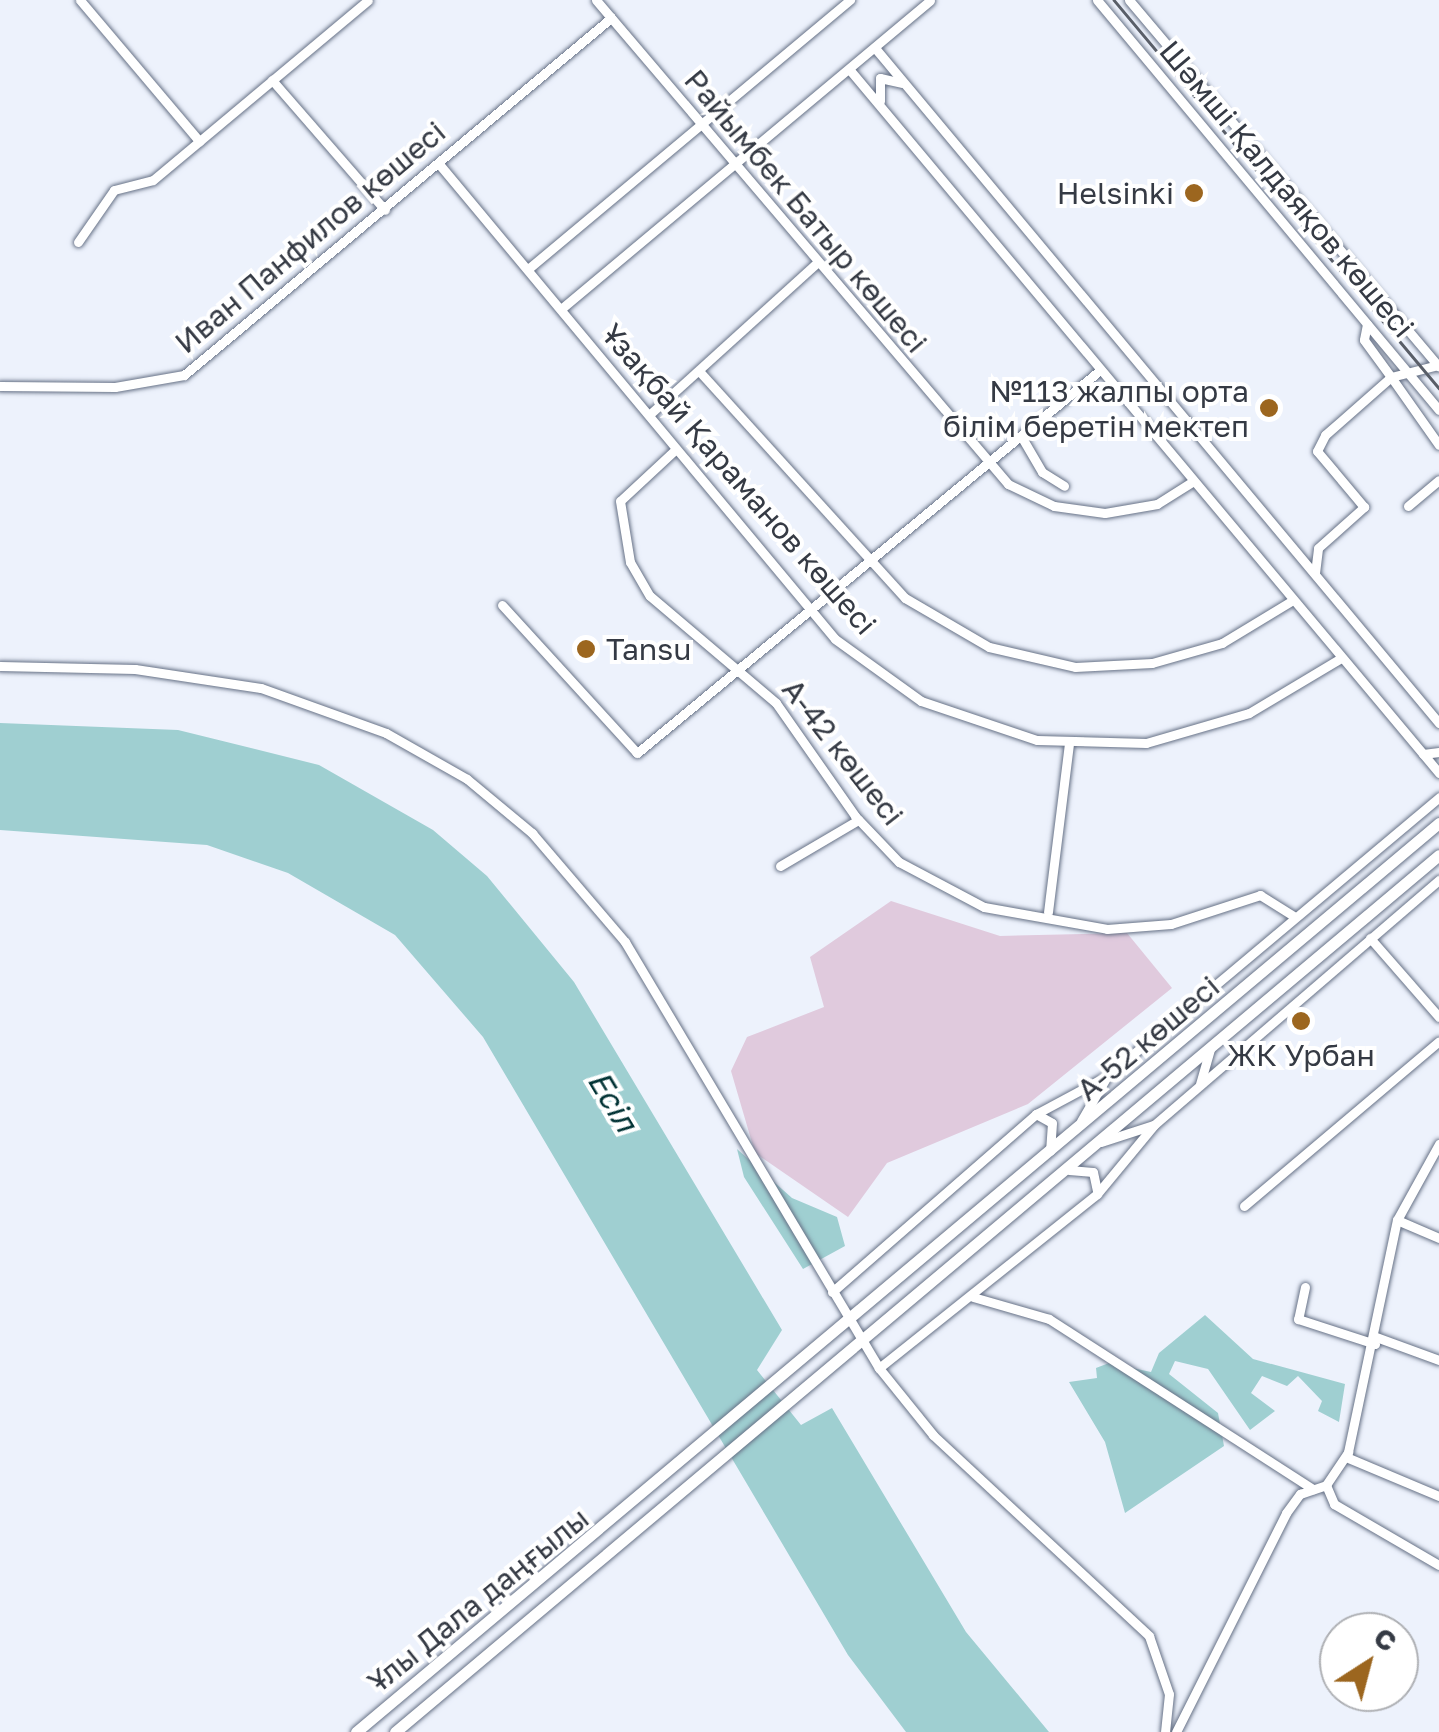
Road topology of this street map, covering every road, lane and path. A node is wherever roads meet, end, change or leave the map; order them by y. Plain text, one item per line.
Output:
1 (80, 0) edge
2 (99, 0) edge
3 (368, 0) edge
4 (596, 0) edge
5 (850, 0) edge
6 (930, 0) edge
7 (1097, 0) edge
8 (1129, 0) edge
9 (88, 10) junction
10 (611, 18) junction
11 (875, 48) junction
12 (849, 69) junction
13 (272, 80) junction
14 (908, 88) junction
15 (886, 113) junction
16 (702, 124) junction
17 (199, 141) junction
18 (734, 162) junction
19 (439, 164) junction
20 (385, 210) junction
21 (78, 242) dead end
22 (818, 262) junction
23 (528, 269) junction
24 (561, 309) junction
25 (1367, 324) junction
26 (1438, 366) edge
27 (1099, 371) junction
28 (700, 372) junction
29 (1410, 376) junction
30 (1391, 377) junction
31 (0, 386) edge
32 (1439, 410) edge
33 (649, 415) junction
34 (1021, 436) junction
35 (1439, 444) edge
36 (676, 448) junction
37 (985, 465) junction
38 (1192, 482) junction
39 (1438, 483) edge
40 (1064, 486) dead end
41 (1408, 506) dead end
42 (868, 563) junction
43 (1315, 573) junction
44 (1292, 600) junction
45 (502, 605) dead end
46 (813, 610) junction
47 (1340, 658) junction
48 (0, 666) edge
49 (741, 666) junction
50 (1439, 723) edge
51 (1068, 744) junction
52 (1439, 752) edge
53 (1423, 754) junction
54 (1439, 773) edge
55 (1439, 797) edge
56 (858, 820) junction
57 (1439, 823) edge
58 (1439, 856) edge
59 (780, 866) dead end
60 (1439, 880) edge
61 (1048, 912) junction
62 (1294, 916) junction
63 (1370, 938) junction
64 (1439, 1017) edge
65 (1193, 1032) junction
66 (1159, 1033) junction
67 (1439, 1041) edge
68 (1210, 1048) junction
69 (1107, 1076) junction
70 (1199, 1087) junction
71 (1036, 1114) junction
72 (1154, 1125) junction
73 (1076, 1131) junction
74 (1098, 1143) junction
75 (1439, 1144) edge
76 (1049, 1154) junction
77 (1068, 1170) junction
78 (1097, 1194) junction
79 (1244, 1206) dead end
80 (1398, 1220) junction
81 (1439, 1238) edge
82 (1305, 1288) dead end
83 (889, 1291) joint
84 (832, 1292) junction
85 (973, 1296) junction
86 (904, 1312) joint
87 (1375, 1340) junction
88 (1439, 1360) edge
89 (879, 1368) junction
90 (1346, 1456) junction
91 (1326, 1485) junction
92 (1312, 1489) junction
93 (1439, 1496) edge
94 (1439, 1565) edge
95 (356, 1732) edge
96 (395, 1732) edge
97 (1165, 1732) edge
98 (1176, 1732) edge

1 - 9 street
2 - 9 street
3 - 13 street
4 - 10 street, Райымбек Батыр көшесі
5 - 16 street
6 - 11 street
7 - 25 street, Шәмші Қалдаяқов көшесі
8 - 26 street, Шәмші Қалдаяқов көшесі
9 - 17 street
10 - 16 street, Райымбек Батыр көшесі
10 - 19 street, Иван Панфилов көшесі
11 - 12 street
11 - 14 street
12 - 15 street
12 - 18 street
13 - 17 street
13 - 20 street
14 - 15 street
14 - 43 street
15 - 27 street
16 - 18 street, Райымбек Батыр көшесі
16 - 23 street
17 - 21 street
18 - 22 street, Райымбек Батыр көшесі
18 - 24 street
19 - 20 street, Иван Панфилов көшесі
19 - 23 street, Ұзақбай Қараманов көшесі
20 - 31 street, Иван Панфилов көшесі
22 - 28 street
22 - 37 street, Райымбек Батыр көшесі
23 - 24 street, Ұзақбай Қараманов көшесі
24 - 33 street, Ұзақбай Қараманов көшесі
25 - 29 street, Шәмші Қалдаяқов көшесі
25 - 30 street
26 - 29 street
27 - 34 street
27 - 38 street
28 - 33 street
28 - 42 street
29 - 30 street
29 - 32 street, Шәмші Қалдаяқов көшесі
30 - 35 street
30 - 43 street
33 - 36 street, Ұзақбай Қараманов көшесі
34 - 37 street
34 - 40 street
36 - 46 street, Ұзақбай Қараманов көшесі
36 - 49 street, А-42 көшесі
37 - 38 street, Райымбек Батыр көшесі
37 - 42 street
38 - 44 street
39 - 41 street
42 - 44 street
42 - 46 street
43 - 50 street
44 - 47 street
45 - 49 street
46 - 49 street
46 - 51 street, Ұзақбай Қараманов көшесі
47 - 51 street, Ұзақбай Қараманов көшесі
47 - 53 street
48 - 84 street
49 - 56 street, А-42 көшесі
51 - 61 street
52 - 53 street
53 - 54 street
55 - 62 street
56 - 59 street
56 - 61 street, А-42 көшесі
57 - 65 main road, А-52 көшесі
58 - 68 main road, А-52 көшесі
60 - 63 street
61 - 62 street, А-42 көшесі
62 - 66 street
63 - 64 street
63 - 70 street
65 - 66 street
65 - 73 main road, А-52 көшесі
66 - 69 street
67 - 79 street
68 - 70 street
68 - 74 main road, А-52 көшесі
69 - 71 street
69 - 73 street
70 - 72 street
71 - 76 street
71 - 84 street
72 - 74 street
72 - 78 street
73 - 76 main road, А-52 көшесі
74 - 77 main road, А-52 көшесі
75 - 80 street
76 - 83 main road, А-52 көшесі
77 - 78 street
77 - 86 main road, А-52 көшесі
78 - 85 street
80 - 81 street
80 - 87 street
82 - 87 street
83 - 95 main road, Ұлы Дала даңғылы
84 - 89 street
85 - 89 street
85 - 92 street
86 - 96 main road, Ұлы Дала даңғылы
87 - 88 street
87 - 90 street
89 - 97 street
90 - 91 street
90 - 93 street
91 - 92 street
91 - 94 street
92 - 98 street

